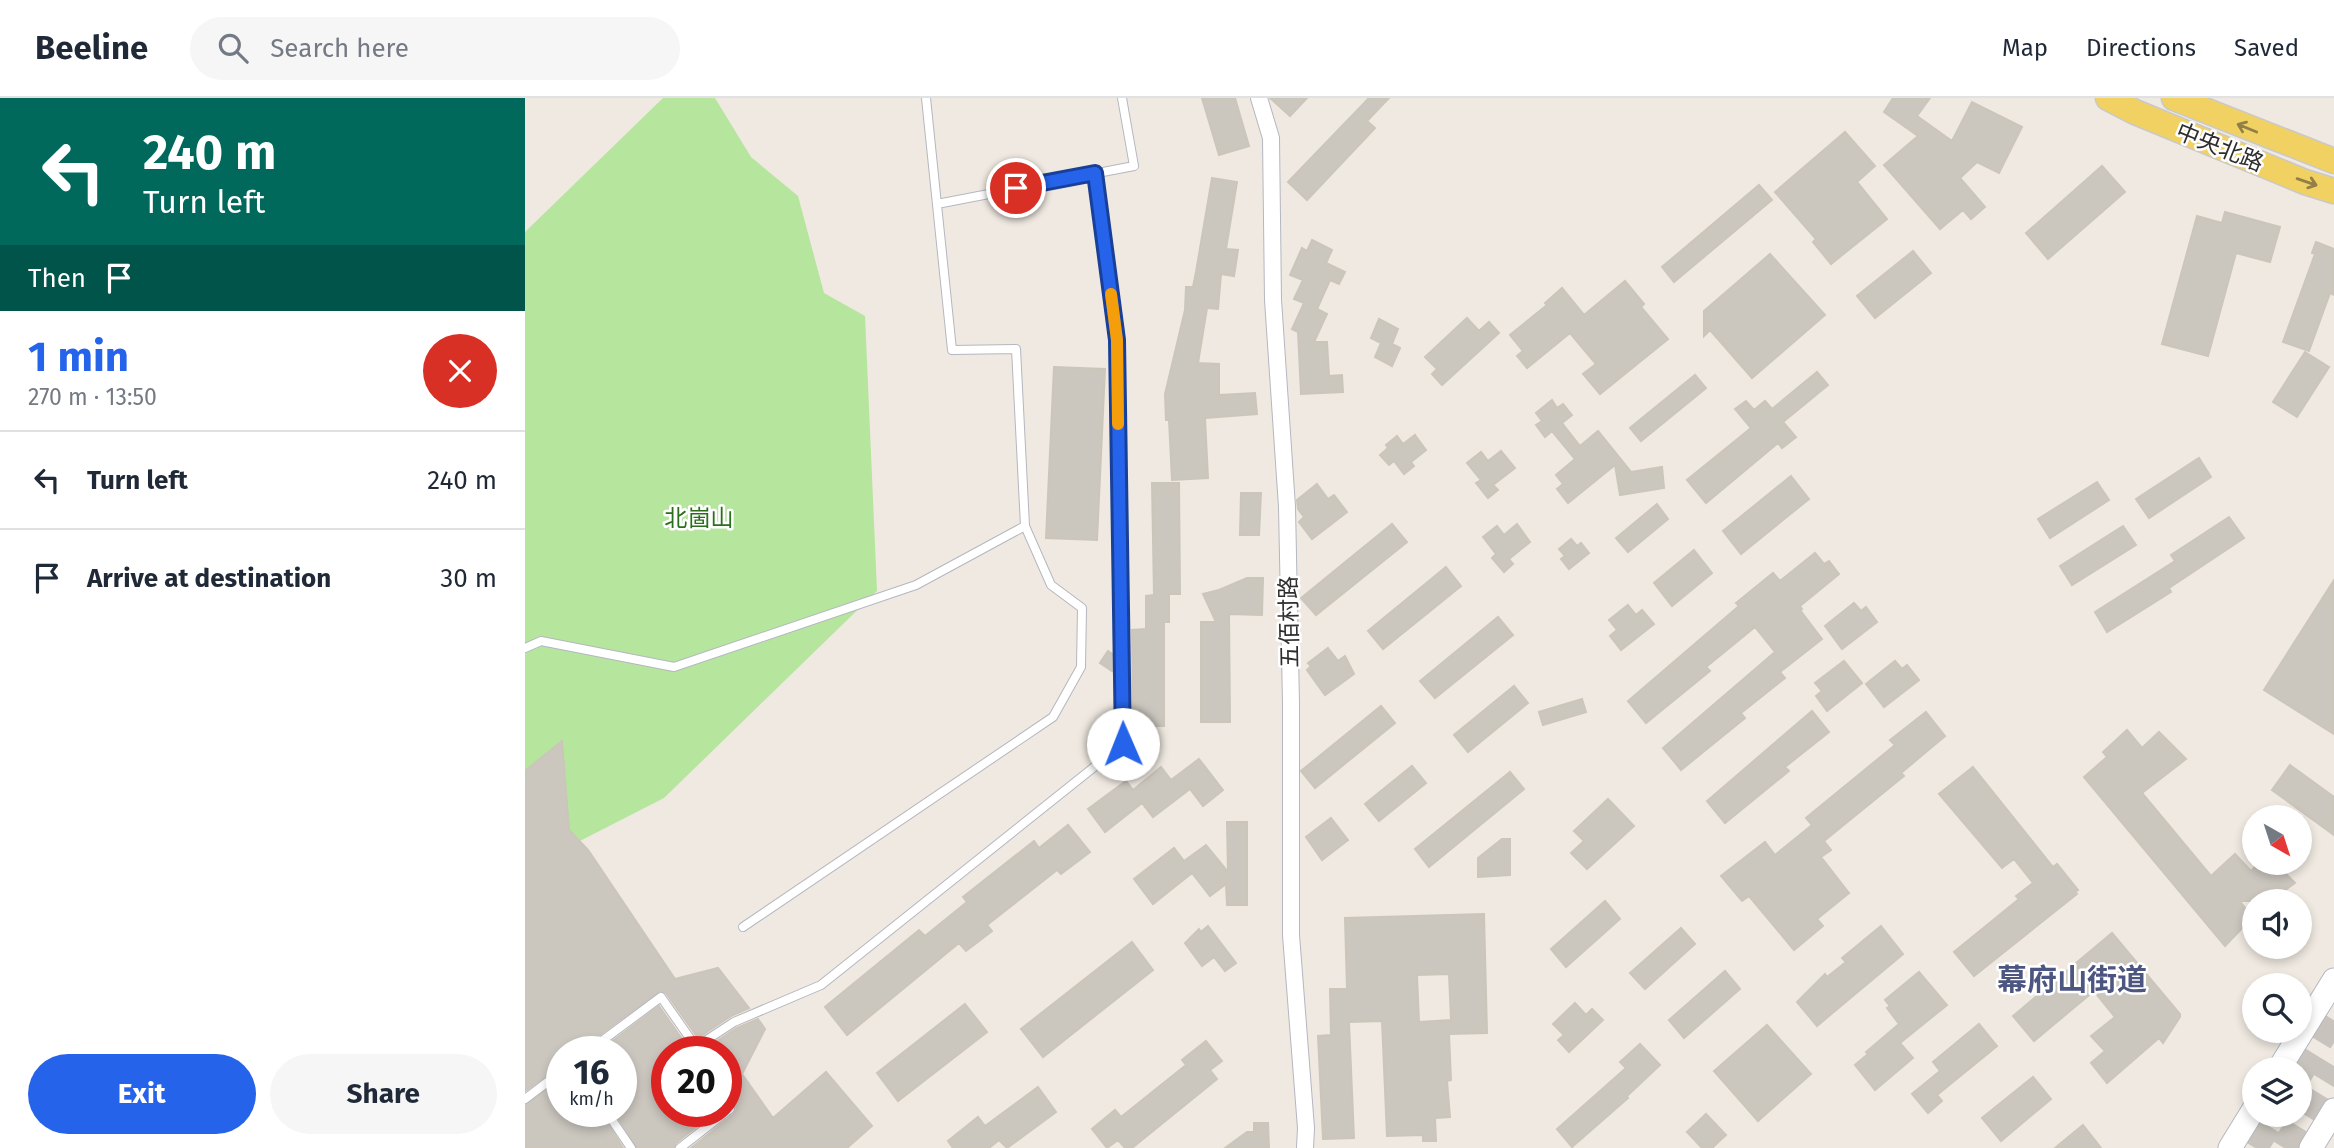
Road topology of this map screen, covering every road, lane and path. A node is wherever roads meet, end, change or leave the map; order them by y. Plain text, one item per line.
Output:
1 (926, 98) edge
2 (1122, 98) edge
3 (1259, 98) edge
4 (2108, 98) edge
5 (2173, 98) edge
6 (2334, 161) edge
7 (1095, 173) junction
8 (2334, 191) edge
9 (937, 204) junction
10 (1025, 526) junction
11 (525, 648) edge
12 (743, 927) dead end
13 (2334, 980) edge
14 (609, 1036) edge
15 (688, 1036) edge
16 (715, 1036) edge
17 (2286, 1057) edge
18 (546, 1083) edge
19 (525, 1099) edge
20 (2334, 1110) edge
21 (616, 1127) edge
22 (707, 1127) edge
23 (2243, 1127) edge
24 (631, 1148) edge
25 (680, 1148) edge
26 (1305, 1148) edge
27 (2230, 1148) edge
28 (2311, 1148) edge

1 - 9 lane
2 - 7 lane
3 - 26 street, 五佰村路
4 -> 8 main road, 中央北路
6 -> 5 main road, 中央北路
7 - 9 lane
7 - 16 lane
9 - 10 lane
10 - 11 lane
10 - 12 lane
13 - 17 main road
14 - 15 lane
18 - 19 lane
20 - 28 main road
21 - 24 lane
22 - 25 lane
23 - 27 main road

